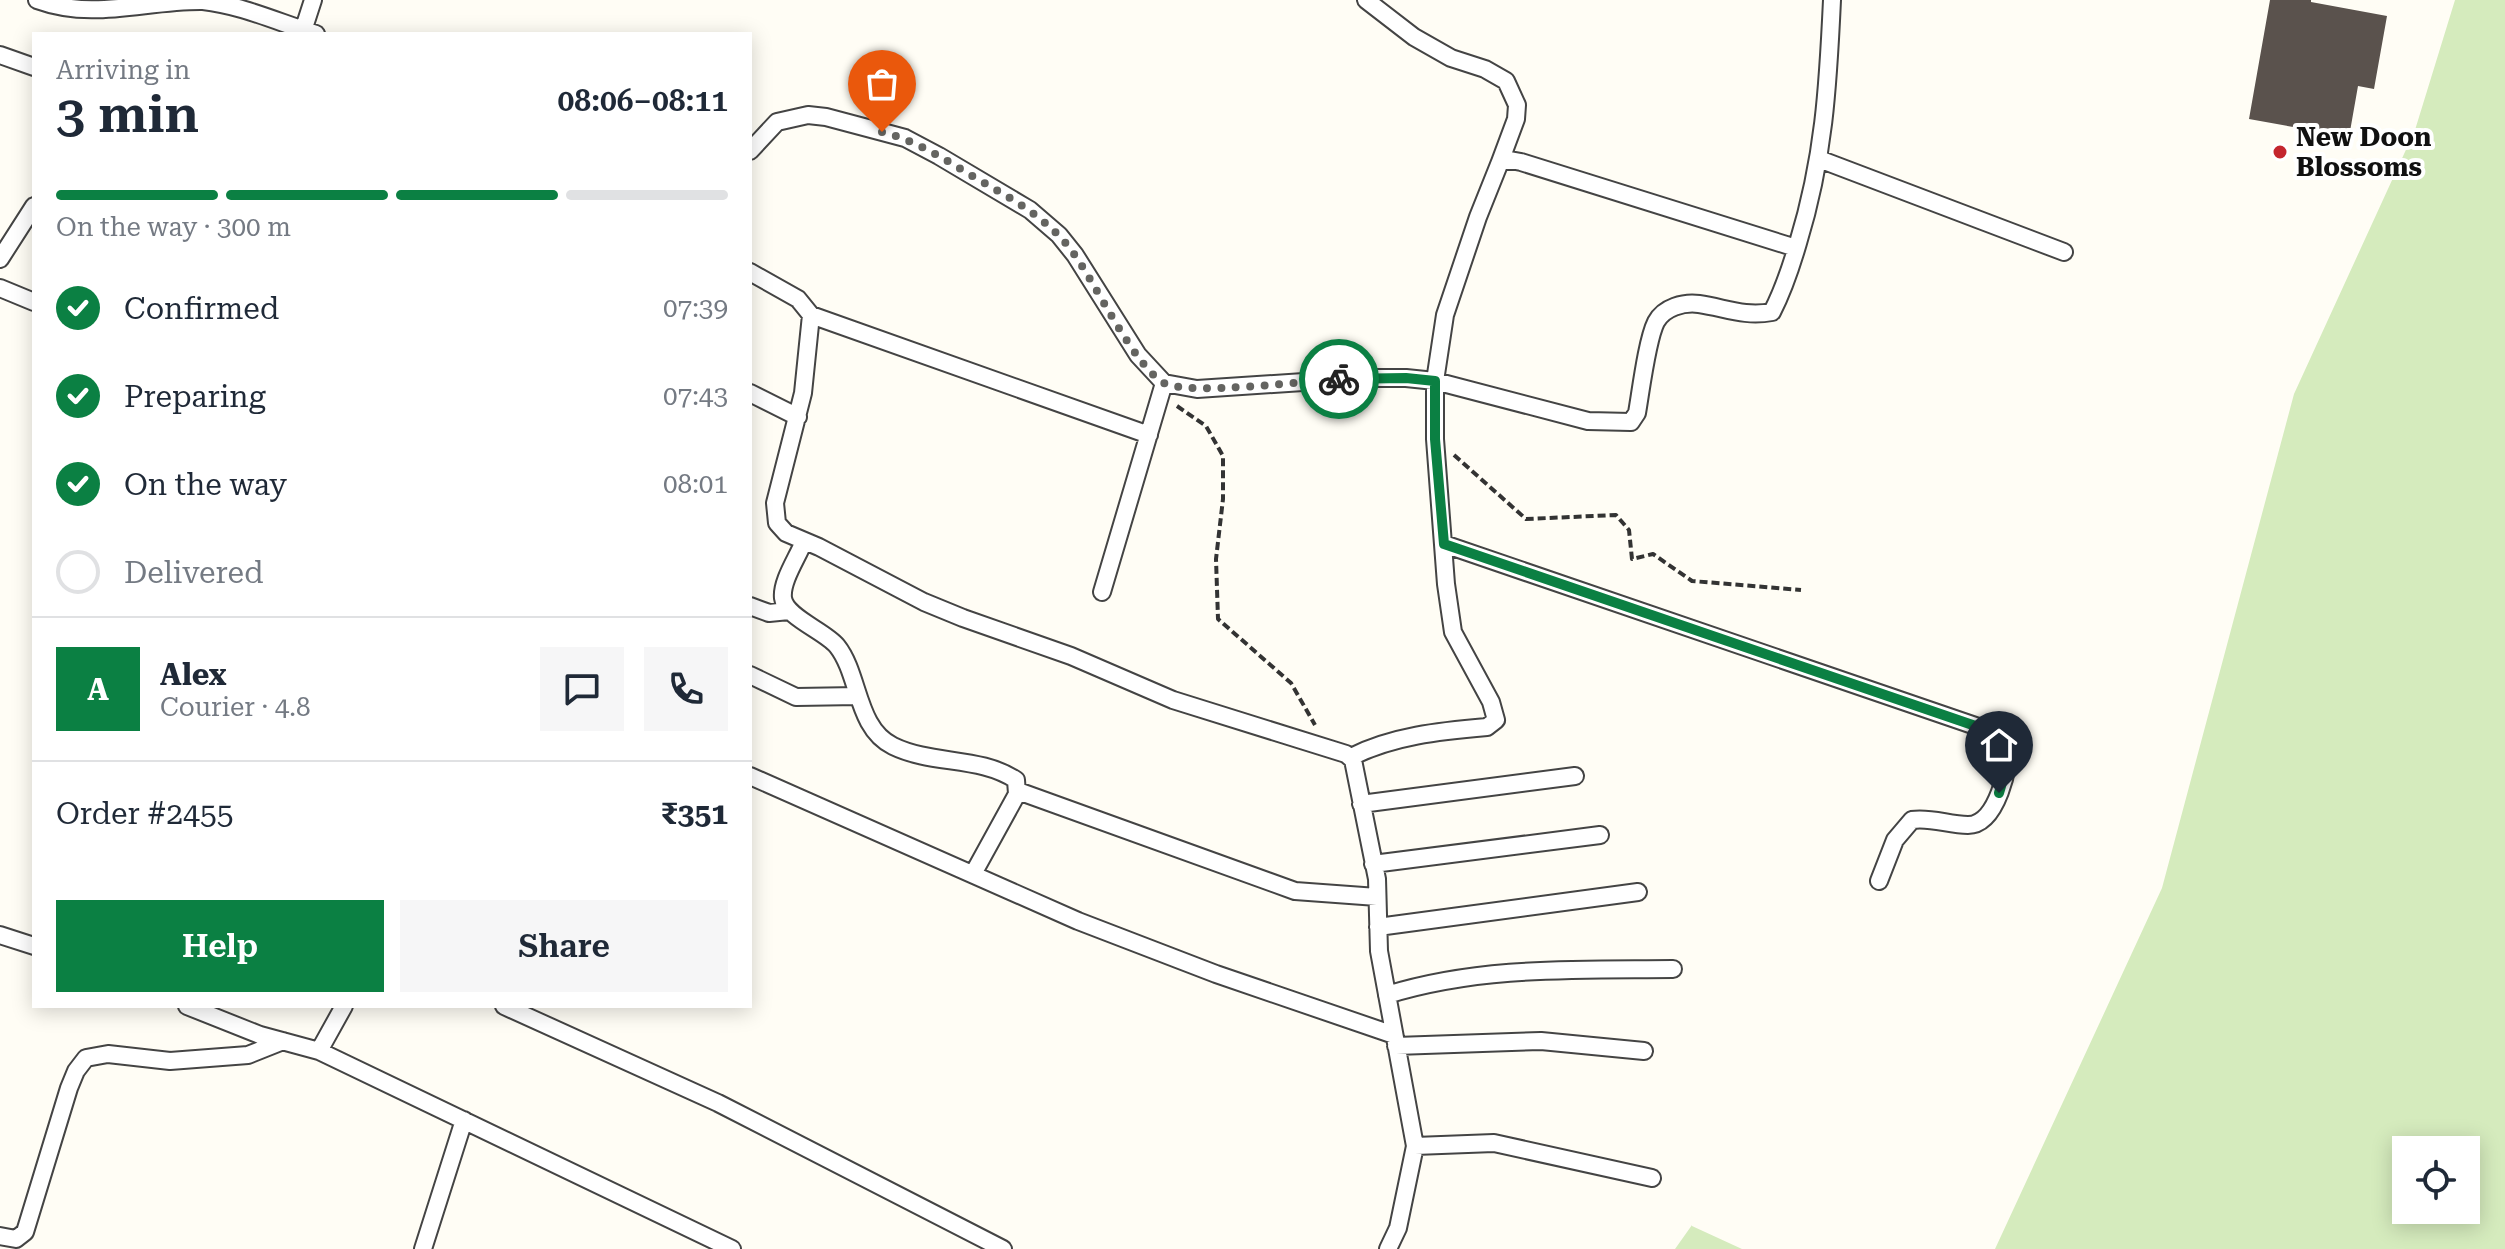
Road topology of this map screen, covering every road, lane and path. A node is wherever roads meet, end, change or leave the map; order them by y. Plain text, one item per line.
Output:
1 (37, 0) edge
2 (167, 0) edge
3 (313, 0) edge
4 (1366, 0) edge
5 (1832, 0) edge
6 (304, 32) edge
7 (307, 32) edge
8 (0, 55) edge
9 (32, 66) edge
10 (752, 149) edge
11 (1819, 159) junction
12 (1500, 162) junction
13 (32, 209) edge
14 (1796, 248) junction
15 (2064, 252) dead end
16 (0, 259) edge
17 (752, 273) edge
18 (0, 288) edge
19 (32, 301) edge
20 (811, 315) junction
21 (1435, 381) junction
22 (1164, 383) junction
23 (752, 394) edge
24 (798, 417) junction
25 (1149, 435) junction
26 (1435, 439) junction
27 (804, 541) junction
28 (1444, 544) junction
29 (1801, 590) dead end
30 (1102, 592) dead end
31 (752, 607) edge
32 (789, 611) junction
33 (752, 676) edge
34 (858, 696) junction
35 (1315, 725) dead end
36 (1351, 757) junction
37 (1575, 776) dead end
38 (752, 777) edge
39 (1018, 791) junction
40 (1361, 804) junction
41 (1600, 835) dead end
42 (1373, 864) junction
43 (973, 874) junction
44 (1879, 881) dead end
45 (1638, 892) dead end
46 (1377, 897) junction
47 (1378, 927) junction
48 (0, 935) edge
49 (32, 945) edge
50 (1673, 969) dead end
51 (1387, 995) junction
52 (192, 1008) edge
53 (343, 1008) edge
54 (508, 1008) edge
55 (1395, 1040) junction
56 (283, 1041) junction
57 (319, 1051) junction
58 (1644, 1051) dead end
59 (464, 1120) junction
60 (1415, 1146) junction
61 (1652, 1178) dead end
62 (0, 1236) edge
63 (980, 1244) edge
64 (423, 1249) edge
65 (732, 1249) edge
66 (1003, 1249) edge
67 (1388, 1249) edge

1 - 2 street
2 - 6 street
3 - 7 street
4 - 12 street
5 - 11 street
8 - 9 street
10 - 22 street
11 - 14 street
11 - 15 street
12 - 14 street
12 - 21 street
13 - 16 street
14 - 21 street
17 - 20 street
18 - 19 street
20 - 24 street
20 - 25 street
21 - 22 street
21 - 26 street
22 - 25 street
22 - 35 path
23 - 24 street
24 - 27 street
25 - 30 street
26 - 28 street
26 - 29 path
27 - 32 street
27 - 36 street
28 - 36 street
28 - 44 street
31 - 32 street
32 - 34 street
33 - 34 street
34 - 39 street
36 - 40 street
37 - 40 street
38 - 43 street
39 - 43 street
39 - 46 street
40 - 42 street
41 - 42 street
42 - 46 street
43 - 55 street
45 - 47 street
46 - 47 street
47 - 51 street
48 - 49 street
50 - 51 street
51 - 55 street
52 - 56 street
53 - 57 street
54 - 63 street
55 - 58 street
55 - 60 street
56 - 57 street
56 - 62 street
57 - 59 street
59 - 64 street
59 - 65 street
60 - 61 street
60 - 67 street
63 - 66 street

